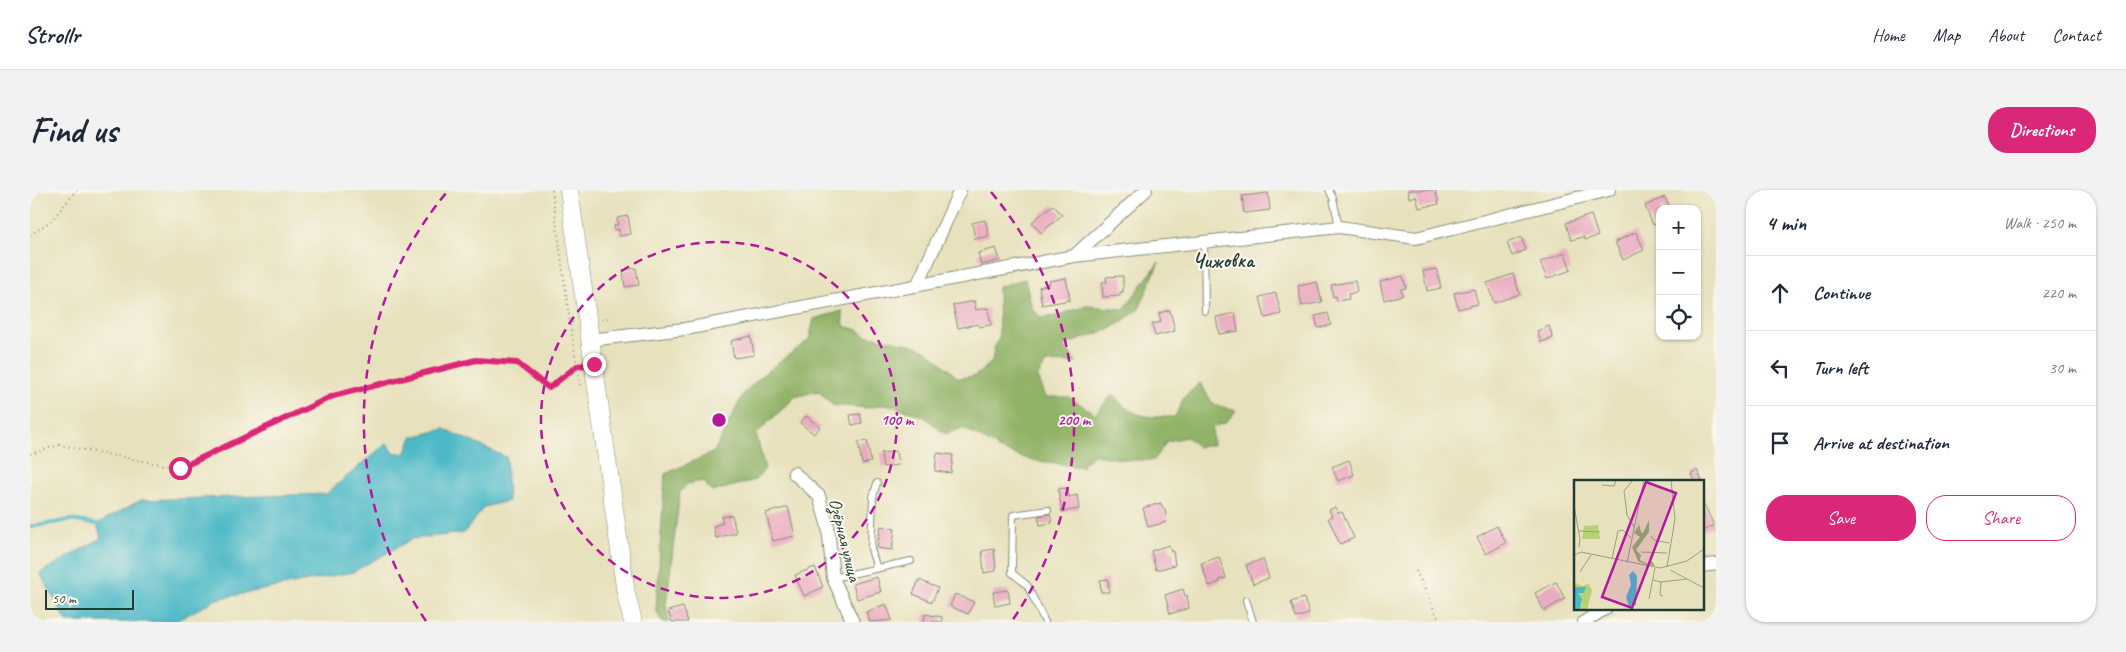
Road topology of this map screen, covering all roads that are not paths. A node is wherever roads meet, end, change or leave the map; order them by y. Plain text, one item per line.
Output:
1 (569, 190) edge
2 (960, 190) edge
3 (1146, 190) edge
4 (1329, 190) edge
5 (1609, 190) edge
6 (1339, 227) junction
7 (1204, 240) junction
8 (1074, 256) junction
9 (917, 286) junction
10 (1204, 310) dead end
11 (589, 340) junction
12 (794, 473) dead end
13 (877, 482) dead end
14 (1048, 510) dead end
15 (911, 561) dead end
16 (877, 569) junction
17 (833, 578) junction
18 (1246, 600) dead end
19 (1603, 610) edge
20 (633, 622) edge
21 (853, 622) edge
22 (1045, 622) edge
23 (1253, 622) edge
24 (1584, 622) edge

1 - 11 street
2 - 9 street
3 - 8 street
4 - 6 lane
5 - 6 street
6 - 7 street
7 - 8 street
7 - 10 lane
8 - 9 street
9 - 11 street
11 - 20 street
12 - 17 street, Озёрная улица
13 - 16 lane
14 - 22 lane
15 - 16 lane
16 - 17 lane
17 - 21 street, Озёрная улица
18 - 23 lane
19 - 24 street

